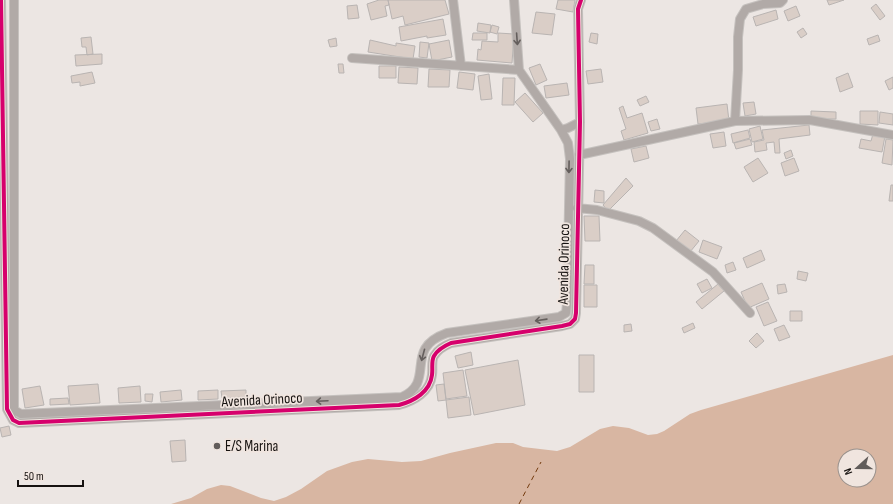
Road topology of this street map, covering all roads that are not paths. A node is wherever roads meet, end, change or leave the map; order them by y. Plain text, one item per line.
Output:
1 (1, 0) edge
2 (14, 0) edge
3 (453, 0) edge
4 (514, 0) edge
5 (580, 0) edge
6 (783, 0) edge
7 (352, 58) dead end
8 (461, 66) junction
9 (519, 70) junction
10 (735, 121) junction
11 (580, 122) junction
12 (561, 130) junction
13 (893, 135) edge
14 (579, 155) junction
15 (577, 208) junction
16 (750, 313) dead end

1 - 15 street, Avenida Orinoco
12 -> 2 street, Avenida Orinoco
3 - 8 street
4 -> 9 street
5 - 11 street, Avenida Orinoco
6 - 10 street
7 - 8 street
8 - 9 street
9 - 12 street, Avenida Orinoco
10 - 13 street
10 - 14 street
11 - 12 street
11 - 14 street, Avenida Orinoco
14 - 15 street, Avenida Orinoco
15 - 16 street

